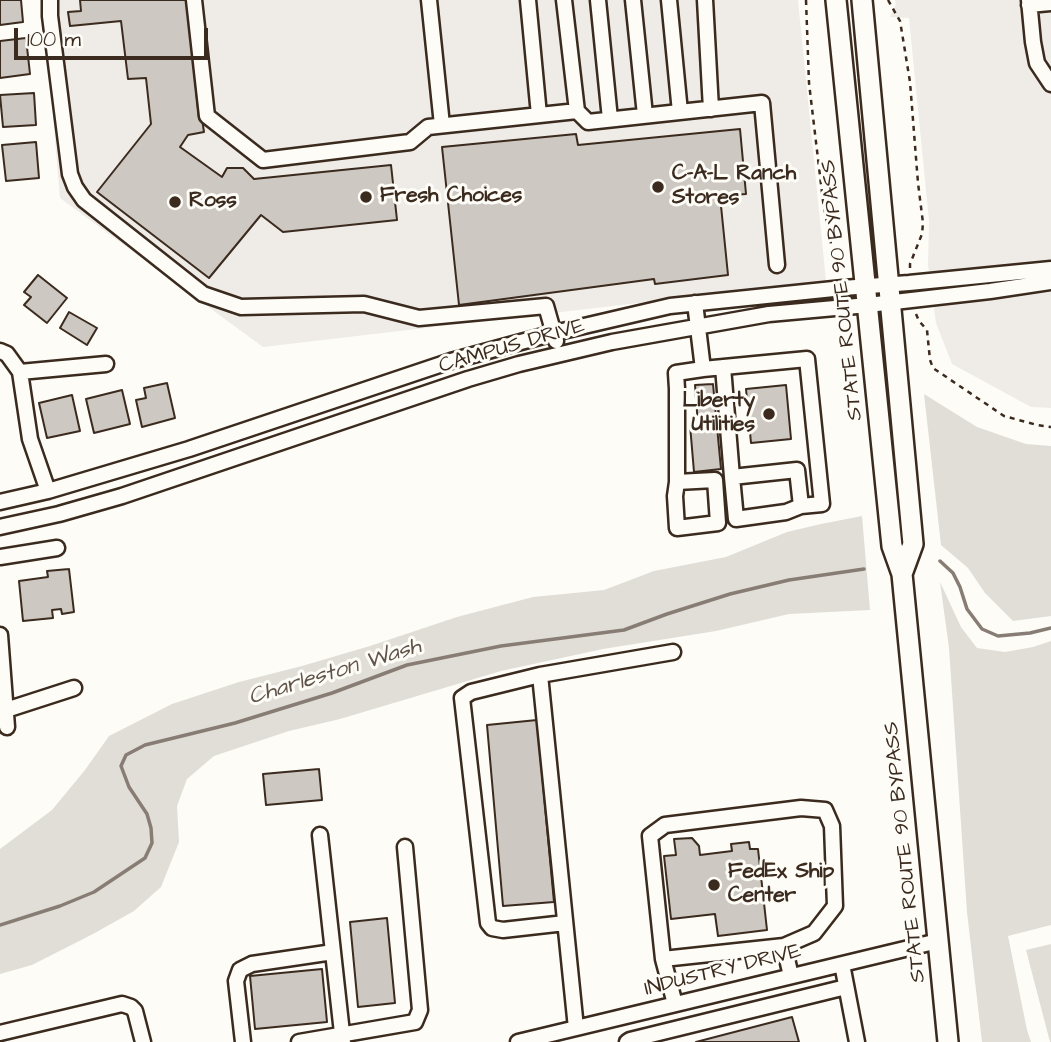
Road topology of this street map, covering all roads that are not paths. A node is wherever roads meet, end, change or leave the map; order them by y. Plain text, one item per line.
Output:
1 (50, 0) edge
2 (194, 0) edge
3 (429, 0) edge
4 (528, 0) edge
5 (564, 0) edge
6 (598, 0) edge
7 (633, 0) edge
8 (669, 0) edge
9 (705, 0) edge
10 (836, 0) edge
11 (862, 0) edge
12 (1029, 3) edge
13 (1051, 3) edge
14 (1051, 84) edge
15 (711, 108) junction
16 (577, 111) junction
17 (680, 112) junction
18 (540, 114) junction
19 (645, 116) junction
20 (610, 119) junction
21 (442, 125) junction
22 (777, 265) dead end
23 (1051, 269) edge
24 (1051, 282) edge
25 (890, 294) junction
26 (867, 296) junction
27 (695, 303) junction
28 (698, 325) junction
29 (554, 333) junction
30 (0, 351) edge
31 (560, 354) junction
32 (106, 364) dead end
33 (723, 367) junction
34 (704, 369) junction
35 (20, 372) junction
36 (819, 468) junction
37 (797, 470) junction
38 (732, 477) junction
39 (677, 482) dead end
40 (48, 491) junction
41 (0, 502) edge
42 (801, 506) junction
43 (0, 527) edge
44 (57, 548) dead end
45 (0, 556) edge
46 (902, 574) junction
47 (0, 635) edge
48 (673, 652) dead end
49 (540, 675) junction
50 (74, 688) dead end
51 (5, 710) junction
52 (7, 727) dead end
53 (320, 835) dead end
54 (405, 847) dead end
55 (565, 923) junction
56 (937, 942) junction
57 (784, 946) junction
58 (333, 952) junction
59 (663, 959) junction
60 (842, 964) junction
61 (791, 976) junction
62 (846, 987) junction
63 (675, 1004) junction
64 (576, 1028) junction
65 (0, 1033) edge
66 (343, 1038) edge
67 (143, 1042) edge
68 (243, 1042) edge
69 (299, 1042) edge
70 (518, 1042) edge
71 (627, 1042) edge
72 (857, 1042) edge
73 (948, 1042) edge

1 - 29 street
2 - 21 street
3 - 21 street
4 - 18 street
5 - 16 street
6 - 20 street
7 - 19 street
8 - 17 street
9 - 15 street
10 - 26 highway, STATE ROUTE 90 BYPASS
11 - 25 highway, STATE ROUTE 90 BYPASS
12 - 13 street
12 - 14 street
15 - 17 street
15 - 22 street
16 - 18 street
16 - 20 street
17 - 19 street
18 - 21 street
19 - 20 street
23 - 25 street, CAMPUS DRIVE
24 - 25 street, CAMPUS DRIVE
25 - 26 street, CAMPUS DRIVE
25 - 46 highway, STATE ROUTE 90 BYPASS
26 - 27 street, CAMPUS DRIVE
26 - 28 street, CAMPUS DRIVE
26 - 46 highway, STATE ROUTE 90 BYPASS
27 - 28 street
27 - 29 street, CAMPUS DRIVE
28 - 31 street, CAMPUS DRIVE
28 - 34 street
29 - 31 street
29 - 40 street, CAMPUS DRIVE
30 - 35 street
31 - 43 street, CAMPUS DRIVE
32 - 35 street
33 - 34 street
33 - 36 street
33 - 38 street
34 - 39 street
35 - 40 street
36 - 37 street
36 - 42 street
37 - 38 street
37 - 42 street
38 - 42 street
40 - 41 street, CAMPUS DRIVE
44 - 45 street
46 - 56 highway, STATE ROUTE 90 BYPASS
47 - 51 street
48 - 49 street
49 - 55 street
49 - 55 street
50 - 51 street
51 - 52 street
53 - 58 street
54 - 66 street
55 - 64 street
56 - 60 street, INDUSTRY DRIVE
56 - 73 highway, STATE ROUTE 90 BYPASS
57 - 59 street
57 - 59 street
57 - 61 street
58 - 66 street
58 - 68 street
59 - 63 street
60 - 61 street, INDUSTRY DRIVE
60 - 62 street
61 - 63 street, INDUSTRY DRIVE
62 - 71 street
62 - 72 street
63 - 64 street, INDUSTRY DRIVE
64 - 70 street, INDUSTRY DRIVE
65 - 67 street
66 - 69 street

